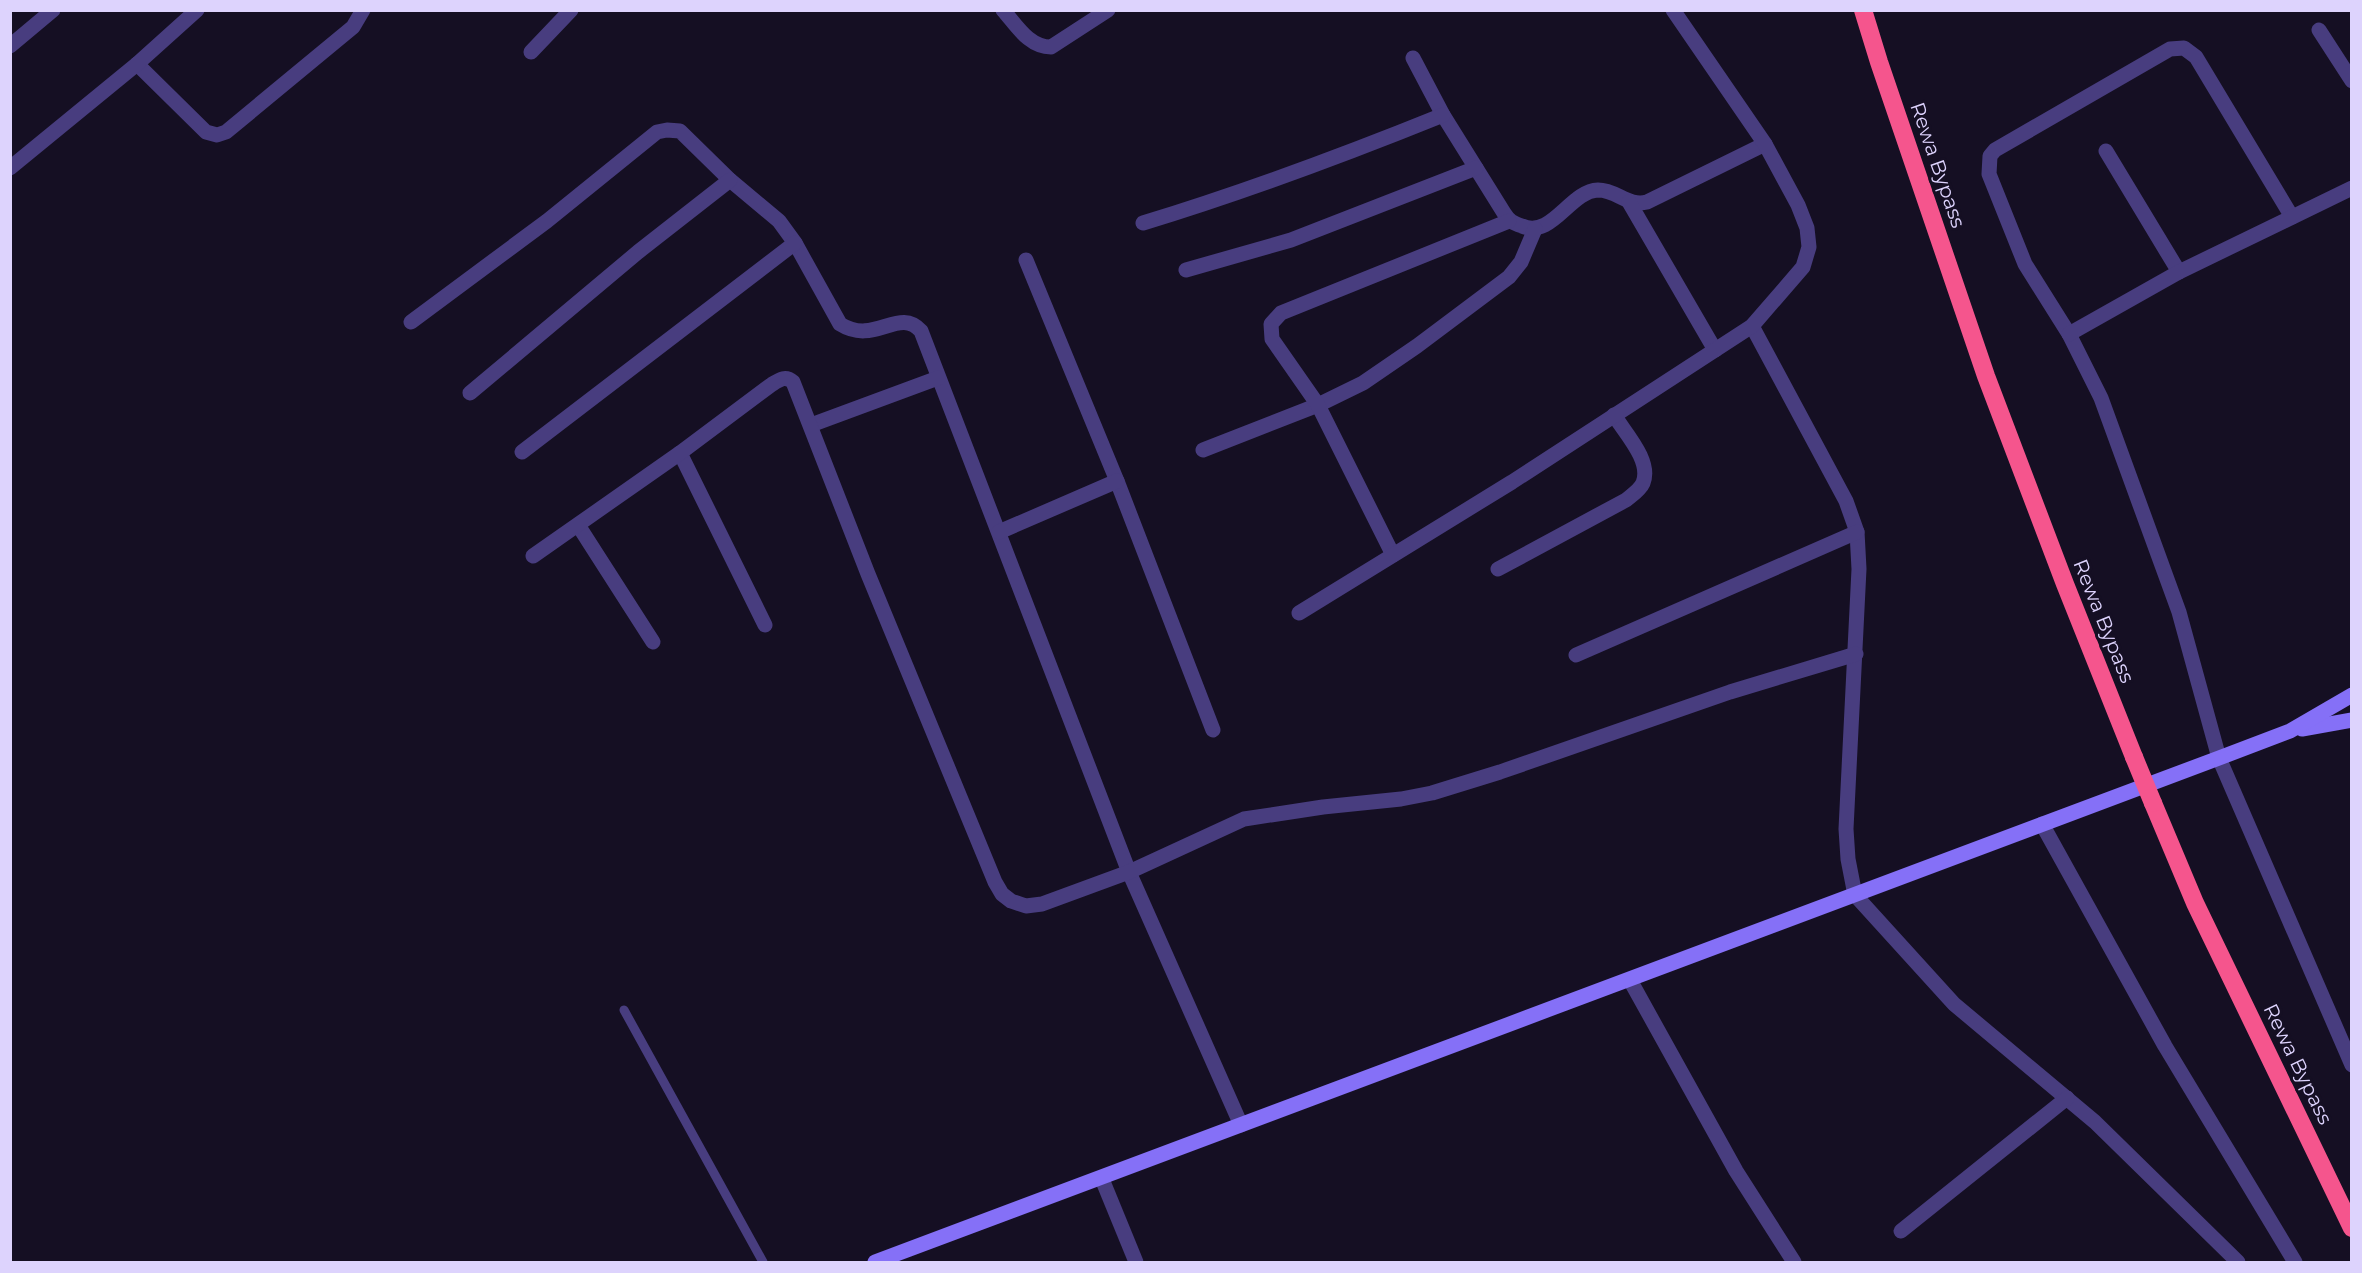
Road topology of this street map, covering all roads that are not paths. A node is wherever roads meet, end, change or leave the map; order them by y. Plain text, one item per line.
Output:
1 (53, 10) edge
2 (197, 10) edge
3 (363, 10) edge
4 (571, 10) edge
5 (1003, 10) edge
6 (1108, 10) edge
7 (1673, 10) edge
8 (1863, 10) edge
9 (2319, 30) dead end
10 (10, 46) edge
11 (531, 52) dead end
12 (1413, 58) dead end
13 (137, 64) junction
14 (2352, 81) edge
15 (1443, 115) junction
16 (1765, 144) junction
17 (2106, 151) dead end
18 (10, 168) edge
19 (1476, 168) junction
20 (730, 180) junction
21 (2352, 188) edge
22 (1629, 202) junction
23 (2292, 217) junction
24 (1509, 220) junction
25 (1143, 223) dead end
26 (1535, 230) junction
27 (795, 243) junction
28 (1026, 260) dead end
29 (1186, 270) dead end
30 (2179, 272) junction
31 (411, 322) dead end
32 (1752, 326) junction
33 (2069, 334) junction
34 (1715, 350) junction
35 (938, 378) junction
36 (470, 393) dead end
37 (1318, 405) junction
38 (1614, 415) junction
39 (811, 425) junction
40 (1203, 450) dead end
41 (522, 452) dead end
42 (680, 453) junction
43 (1117, 481) junction
44 (578, 525) junction
45 (999, 532) junction
46 (1857, 532) junction
47 (1393, 555) junction
48 (533, 556) dead end
49 (1498, 569) dead end
50 (1299, 613) dead end
51 (765, 625) dead end
52 (653, 642) dead end
53 (1856, 654) junction
54 (1575, 655) dead end
55 (2352, 696) edge
56 (2352, 720) edge
57 (1212, 730) dead end
58 (2290, 731) junction
59 (2219, 758) junction
60 (2042, 824) junction
61 (1130, 872) junction
62 (1855, 895) junction
63 (1630, 980) junction
64 (624, 1010) dead end
65 (2352, 1065) edge
66 (2067, 1098) junction
67 (1241, 1125) junction
68 (1102, 1179) junction
69 (2352, 1228) edge
70 (1901, 1231) dead end
71 (763, 1263) edge
72 (875, 1263) edge
73 (1136, 1263) edge
74 (1794, 1263) edge
75 (2238, 1263) edge
76 (2295, 1263) edge

1 - 10 street
2 - 13 street
3 - 13 street
4 - 11 street
5 - 6 street
7 - 16 street
8 - 69 highway, Rewa Bypass, bridge
9 - 14 street
12 - 15 street
13 - 18 street
15 - 19 street
15 - 25 street
16 - 22 street
16 - 32 street
17 - 30 street
19 - 24 street
19 - 29 street
20 - 27 street
20 - 31 street
20 - 36 street
21 - 23 street
22 - 26 street
22 - 34 street
23 - 30 street
23 - 33 street
24 - 26 street
24 - 37 street
26 - 37 street
27 - 35 street
27 - 41 street
28 - 43 street
30 - 33 street
32 - 34 street
32 - 46 street
33 - 59 street
34 - 38 street
35 - 39 street
35 - 45 street
37 - 40 street
37 - 47 street
38 - 47 street
38 - 49 street
39 - 42 street
39 - 61 street
42 - 44 street
42 - 51 street
43 - 45 street
43 - 57 street
44 - 48 street
44 - 52 street
45 - 61 street
46 - 53 street
46 - 54 street
47 - 50 street
53 - 61 street
53 - 62 street
55 - 58 street
56 - 58 street
58 - 59 street
59 - 60 street
59 - 65 street
60 - 62 street
60 - 76 street
61 - 67 street
62 - 63 street
62 - 66 street
63 - 67 street
63 - 74 street
64 - 71 lane
66 - 70 street
66 - 75 street
67 - 68 street
68 - 72 street
68 - 73 street

